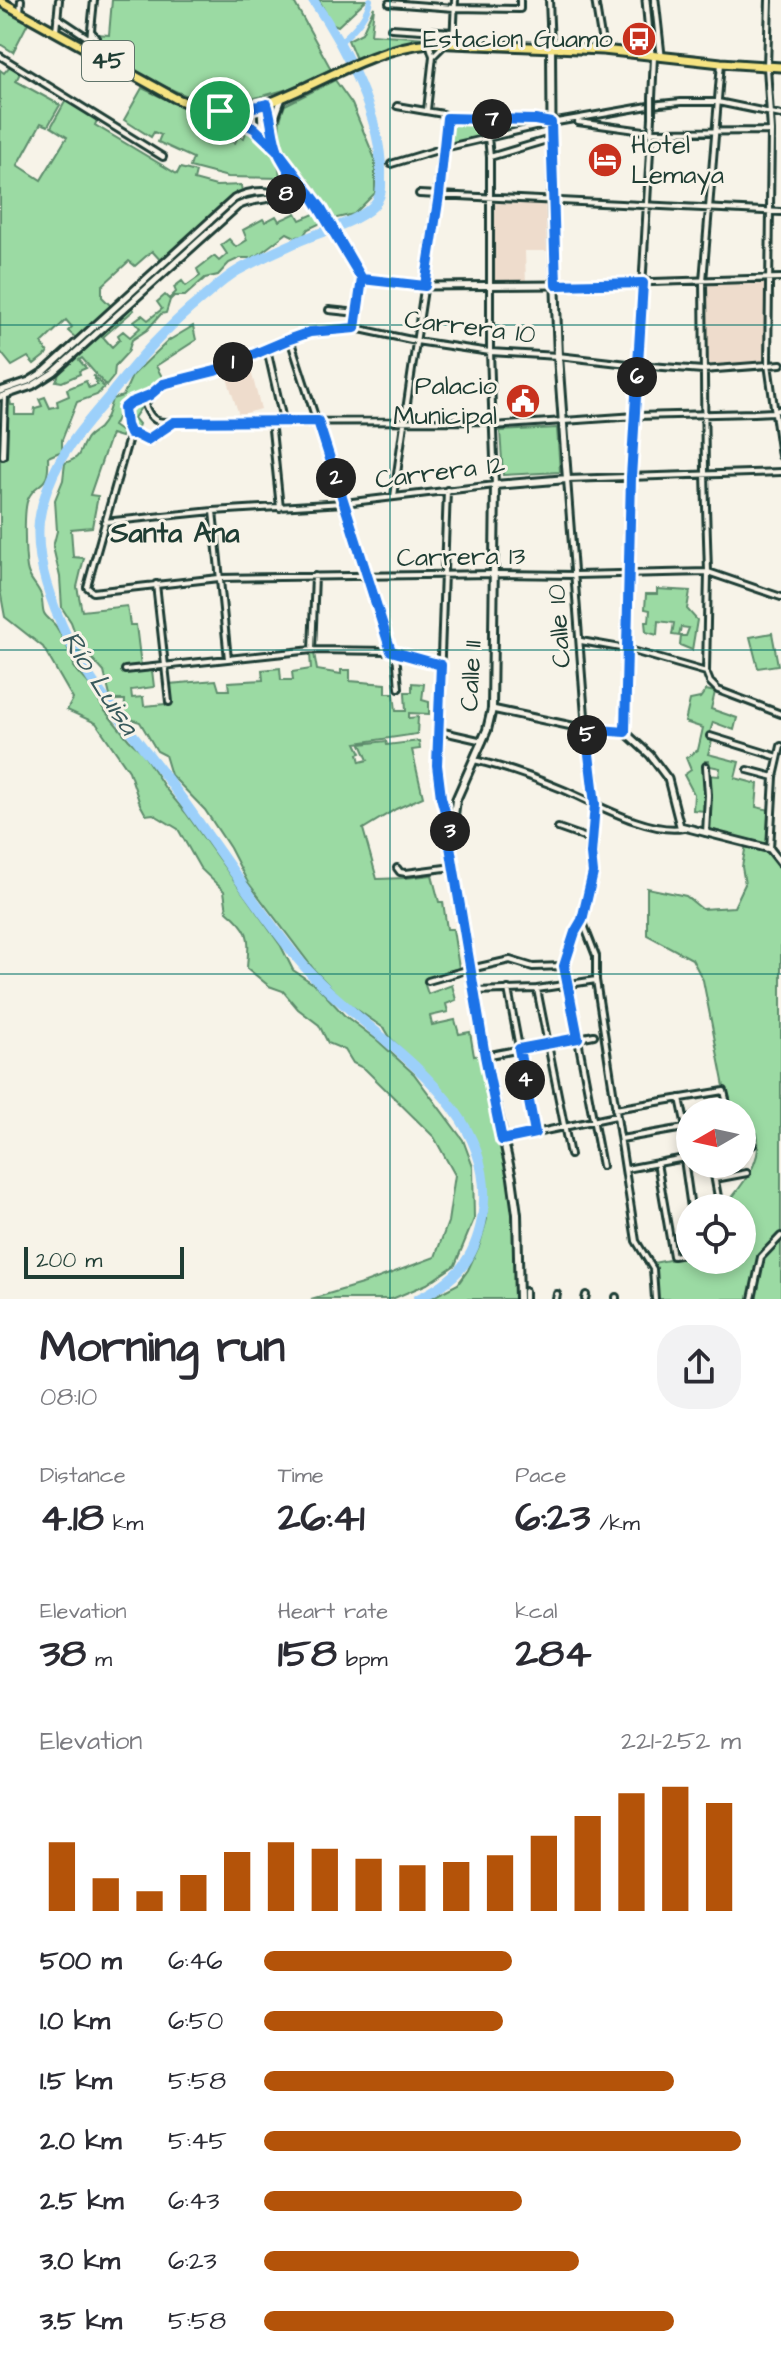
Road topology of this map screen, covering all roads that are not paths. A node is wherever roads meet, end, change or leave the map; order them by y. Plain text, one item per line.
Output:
1 (21, 0) edge
2 (59, 0) edge
3 (94, 0) edge
4 (455, 0) edge
5 (520, 0) edge
6 (549, 0) edge
7 (595, 0) edge
8 (646, 0) edge
9 (655, 0) edge
10 (769, 0) edge
11 (0, 1) edge
12 (389, 3) dead end
13 (454, 8) junction
14 (20, 12) junction
15 (57, 17) junction
16 (391, 28) dead end
17 (56, 31) junction
18 (92, 31) junction
19 (453, 32) junction
20 (90, 39) junction
21 (429, 43) junction
22 (449, 44) junction
23 (551, 47) junction
24 (89, 50) junction
25 (603, 50) junction
26 (655, 54) junction
27 (0, 56) edge
28 (433, 56) junction
29 (721, 63) junction
30 (113, 64) junction
31 (767, 67) junction
32 (781, 67) edge
33 (282, 97) junction
34 (718, 102) junction
35 (267, 104) junction
36 (397, 106) dead end
37 (253, 108) junction
38 (427, 110) junction
39 (220, 111) junction
40 (770, 112) junction
41 (781, 115) edge
42 (447, 118) junction
43 (573, 121) junction
44 (551, 123) junction
45 (272, 124) junction
46 (254, 128) junction
47 (771, 131) junction
48 (651, 132) junction
49 (715, 133) junction
50 (488, 137) junction
51 (550, 139) junction
52 (444, 148) junction
53 (277, 150) junction
54 (163, 157) dead end
55 (490, 157) junction
56 (287, 164) junction
57 (391, 164) dead end
58 (310, 193) junction
59 (284, 194) junction
60 (419, 194) dead end
61 (439, 195) junction
62 (489, 197) junction
63 (552, 200) junction
64 (646, 205) junction
65 (709, 210) junction
66 (770, 211) junction
67 (781, 212) edge
68 (176, 251) junction
69 (181, 256) junction
70 (769, 278) junction
71 (781, 278) edge
72 (362, 279) junction
73 (703, 281) junction
74 (643, 283) junction
75 (556, 285) junction
76 (425, 286) junction
77 (490, 286) junction
78 (127, 300) junction
79 (329, 310) dead end
80 (358, 313) junction
81 (355, 328) junction
82 (290, 339) junction
83 (416, 341) junction
84 (266, 348) junction
85 (490, 352) junction
86 (558, 356) junction
87 (768, 364) junction
88 (781, 364) edge
89 (637, 365) junction
90 (703, 370) junction
91 (0, 391) edge
92 (5, 394) edge
93 (150, 395) junction
94 (781, 409) edge
95 (773, 412) junction
96 (705, 415) junction
97 (636, 416) junction
98 (271, 420) junction
99 (283, 420) junction
100 (318, 421) junction
101 (562, 421) junction
102 (174, 422) junction
103 (403, 422) junction
104 (492, 423) junction
105 (130, 434) junction
106 (3, 456) dead end
107 (781, 456) edge
108 (781, 472) edge
109 (705, 474) junction
110 (631, 477) junction
111 (567, 479) junction
112 (495, 485) junction
113 (447, 490) junction
114 (394, 497) junction
115 (344, 503) junction
116 (280, 508) junction
117 (213, 511) junction
118 (104, 522) junction
119 (708, 572) junction
120 (629, 573) junction
121 (494, 574) junction
122 (444, 575) junction
123 (575, 575) junction
124 (315, 576) junction
125 (366, 577) junction
126 (219, 578) junction
127 (156, 584) junction
128 (781, 597) edge
129 (581, 641) junction
130 (626, 649) junction
131 (312, 650) junction
132 (393, 652) junction
133 (228, 659) junction
134 (165, 665) junction
135 (441, 665) junction
136 (125, 670) dead end
137 (706, 672) junction
138 (399, 688) dead end
139 (169, 702) dead end
140 (492, 709) junction
141 (781, 714) edge
142 (586, 729) junction
143 (439, 731) junction
144 (625, 732) junction
145 (710, 736) dead end
146 (483, 741) junction
147 (781, 746) edge
148 (778, 757) junction
149 (473, 759) junction
150 (706, 766) dead end
151 (748, 770) dead end
152 (774, 777) junction
153 (595, 804) junction
154 (558, 828) dead end
155 (683, 828) junction
156 (450, 830) junction
157 (706, 833) junction
158 (592, 840) junction
159 (770, 849) junction
160 (781, 863) edge
161 (453, 867) junction
162 (397, 868) dead end
163 (582, 920) junction
164 (564, 966) junction
165 (470, 969) junction
166 (596, 980) junction
167 (428, 981) dead end
168 (567, 984) junction
169 (508, 989) junction
170 (537, 989) junction
171 (473, 991) junction
172 (594, 1035) dead end
173 (578, 1038) junction
174 (548, 1043) junction
175 (519, 1049) junction
176 (485, 1056) junction
177 (680, 1098) edge
178 (726, 1098) edge
179 (676, 1099) edge
180 (616, 1112) junction
181 (594, 1120) junction
182 (564, 1127) junction
183 (676, 1129) edge
184 (535, 1133) junction
185 (621, 1139) junction
186 (502, 1140) junction
187 (570, 1155) dead end
188 (676, 1160) edge
189 (657, 1163) junction
190 (602, 1166) dead end
191 (626, 1169) junction
192 (720, 1178) edge
193 (715, 1179) joint
194 (718, 1194) edge
195 (781, 1236) edge
196 (676, 1255) edge
197 (525, 1291) dead end
198 (522, 1299) edge
199 (655, 1299) edge
200 (752, 1299) edge

1 - 14 street
2 - 15 street
3 - 18 street
4 - 13 street
5 - 13 street
6 - 23 street, Calle 10
7 - 25 street
8 - 26 street
9 - 26 street
10 - 31 street
11 - 14 main road, 45
12 - 13 street
13 - 19 street
14 - 17 main road, 45
15 - 17 street
15 - 20 street
16 - 19 street
17 - 24 main road, 45
18 - 20 street
18 - 30 street
19 - 22 street
20 - 24 street
21 - 22 main road
21 - 28 street
21 - 33 main road, 45
22 - 23 main road
22 - 28 street
23 - 25 main road
23 - 44 main road, Calle 10
24 - 30 main road, 45
25 - 26 main road
26 - 29 main road
26 - 48 street, bridge
27 - 54 street
28 - 38 street
29 - 31 main road
29 - 34 street
30 - 39 main road, 45
31 - 32 main road
31 - 40 street
33 - 35 main road, 45
33 - 45 street
34 - 40 street
34 - 43 street
34 - 49 street
35 - 37 main road, 45
35 - 45 street
36 - 38 street
37 - 39 main road, 45
37 - 46 street
38 - 42 street
39 - 46 street
40 - 41 street
40 - 47 street
42 - 44 street
42 - 52 street
43 - 44 street
43 - 48 street
44 - 50 street
44 - 51 main road, Calle 10
45 - 53 street
46 - 53 street
47 - 49 street
47 - 66 street
48 - 49 street
48 - 64 street
49 - 65 street
50 - 52 street
50 - 55 street, Calle 11
51 - 55 street
51 - 63 main road, Calle 10
52 - 57 street
52 - 61 street
53 - 56 street
55 - 62 street, Calle 11
56 - 58 street
56 - 59 street
58 - 59 street
58 - 72 street
59 - 68 street
59 - 69 street
60 - 61 street
61 - 62 street
61 - 76 street
62 - 63 street
62 - 77 street, Calle 11
63 - 64 street
63 - 75 main road, Calle 10
64 - 65 street
64 - 74 street
65 - 66 street
65 - 73 street
66 - 67 street
66 - 70 street
68 - 69 street
68 - 78 street
69 - 78 street
70 - 71 street
70 - 73 street
70 - 87 street
72 - 76 street
72 - 80 street
73 - 74 street
73 - 90 street
74 - 75 street
74 - 89 street
75 - 77 street
75 - 86 main road, Calle 10
76 - 77 street
76 - 83 street
77 - 85 street, Calle 11
78 - 92 street
79 - 80 street
80 - 81 street
81 - 82 street, Carrera 10
81 - 83 street, Carrera 10
82 - 84 street, Carrera 10
82 - 100 street
83 - 85 street, Carrera 10
83 - 103 street
84 - 93 street, Carrera 10
84 - 99 street
85 - 86 street, Carrera 10
85 - 104 street, Calle 11
86 - 89 street, Carrera 10
86 - 101 main road, Calle 10
87 - 88 street, Carrera 10
87 - 90 street, Carrera 10
87 - 95 street
89 - 90 street, Carrera 10
89 - 97 street
90 - 96 street
91 - 92 street
92 - 106 street
93 - 102 street
93 - 105 street
94 - 95 street
95 - 96 street
95 - 107 street
96 - 97 street
96 - 109 street
97 - 101 street
97 - 110 street
98 - 99 street
98 - 102 street
98 - 116 street
99 - 100 street
100 - 103 street
100 - 115 street
101 - 104 street
101 - 111 main road, Calle 10
102 - 105 street
103 - 104 street
103 - 114 street
104 - 112 street, Calle 11
105 - 118 street
108 - 109 street, Carrera 12
109 - 110 street, Carrera 12
109 - 119 street
110 - 111 street, Carrera 12
110 - 120 street
111 - 112 main road, Carrera 12
111 - 123 street, Calle 10
112 - 113 street, Carrera 12
112 - 121 main road, Calle 11
113 - 114 street, Carrera 12
113 - 122 street
114 - 115 street, Carrera 12
115 - 116 street, Carrera 12
115 - 125 street
116 - 117 street, Carrera 12
117 - 118 street, Carrera 12
117 - 126 street
118 - 127 street, Carrera 13
119 - 120 street, Carrera 13
119 - 128 street, Carrera 13
119 - 137 street
120 - 123 street, Carrera 13
120 - 130 street
121 - 122 street, Carrera 13
121 - 123 street, Carrera 13
121 - 140 main road, Calle 11
122 - 125 street, Carrera 13
122 - 135 street
123 - 129 street, Calle 10
124 - 125 street, Carrera 13
124 - 126 street, Carrera 13
124 - 131 street
125 - 132 street
126 - 127 street, Carrera 13
126 - 133 street
127 - 134 street
129 - 130 street
129 - 142 street, Calle 10
130 - 137 street
130 - 144 street
131 - 132 street
131 - 133 street
132 - 135 street
132 - 138 street
133 - 134 street
134 - 136 street
134 - 139 street
135 - 143 street
137 - 141 street
140 - 142 street
140 - 146 main road, Calle 11
142 - 144 street
142 - 153 street, Calle 10
143 - 146 street
143 - 156 street
144 - 155 street
145 - 148 street
146 - 149 main road, Calle 11
147 - 148 street
148 - 152 street
149 - 153 street
149 - 156 main road, Calle 11
150 - 157 street
151 - 152 street
152 - 159 street
153 - 155 street
153 - 158 street, Calle 10
154 - 158 street
155 - 157 street
156 - 161 main road, Calle 11
157 - 159 street
158 - 163 street, Calle 10
159 - 160 street
161 - 162 street
161 - 165 main road, Calle 11
163 - 164 street, Calle 10
163 - 166 street
164 - 165 street
164 - 168 street
165 - 167 street
165 - 171 main road, Calle 11
166 - 168 street
166 - 180 street
168 - 170 street
168 - 173 street
169 - 170 street
169 - 171 street
169 - 175 street
170 - 174 street
171 - 176 main road, Calle 11
172 - 173 street
173 - 174 street
173 - 181 street
174 - 175 street
174 - 182 street
175 - 176 street
175 - 184 street
176 - 186 main road, Calle 11
177 - 178 street
179 - 180 street
180 - 181 street
180 - 185 street
181 - 182 street
181 - 190 street
182 - 184 street
182 - 187 street
183 - 185 street
184 - 186 street
185 - 191 street
186 - 198 main road, Calle 11
188 - 189 street
189 - 191 street
189 - 196 street
191 - 199 street
192 - 193 street
193 - 194 street
195 - 200 street
197 - 198 street

